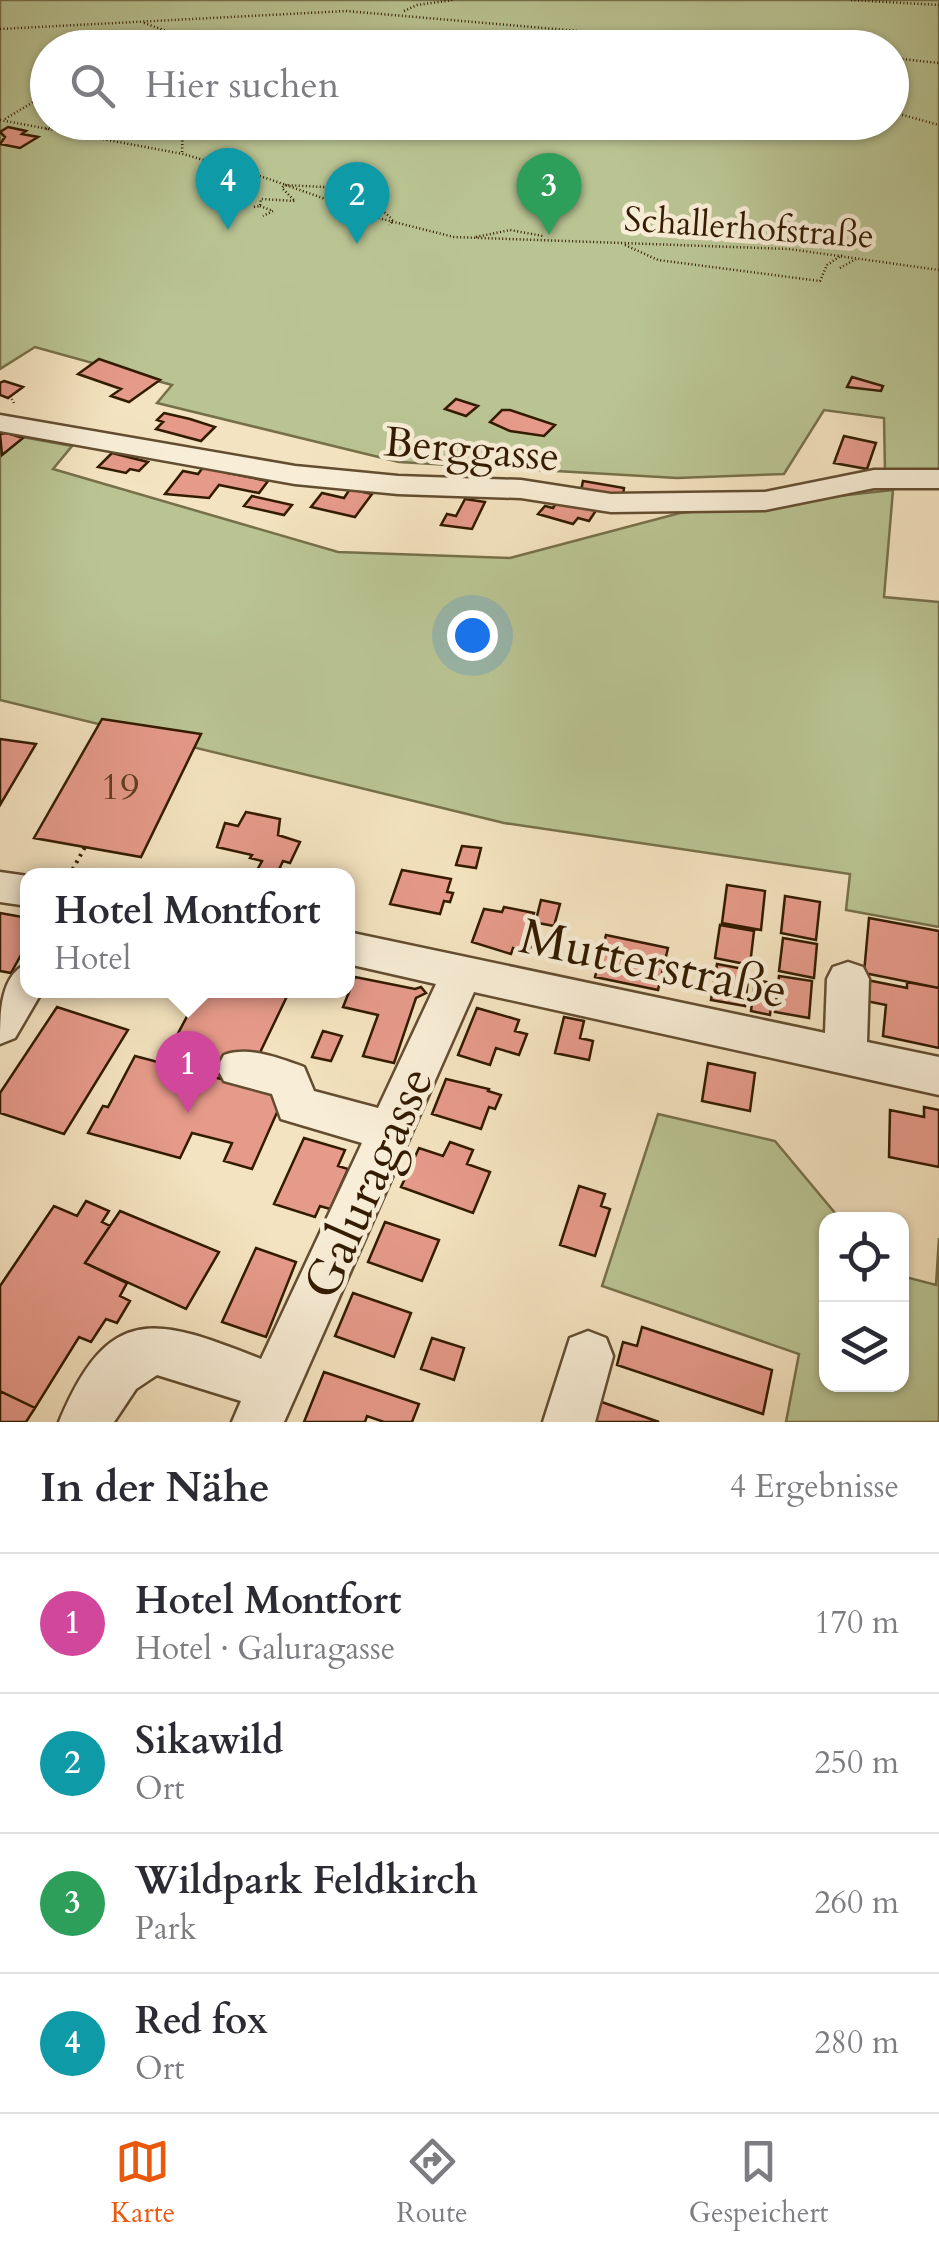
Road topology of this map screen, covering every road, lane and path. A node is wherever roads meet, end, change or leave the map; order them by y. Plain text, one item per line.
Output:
1 (453, 0) edge
2 (850, 0) edge
3 (939, 5) edge
4 (402, 13) junction
5 (139, 22) junction
6 (0, 29) edge
7 (156, 30) edge
8 (579, 30) edge
9 (909, 60) edge
10 (939, 63) edge
11 (30, 106) edge
12 (909, 117) edge
13 (1, 120) edge
14 (939, 125) edge
15 (30, 127) edge
16 (98, 140) edge
17 (182, 140) edge
18 (182, 154) junction
19 (284, 185) junction
20 (263, 216) dead end
21 (365, 217) junction
22 (358, 221) dead end
23 (389, 225) junction
24 (618, 242) junction
25 (842, 255) junction
26 (857, 257) junction
27 (840, 268) dead end
28 (939, 270) edge
29 (0, 423) edge
30 (939, 479) edge
31 (84, 847) dead end
32 (73, 868) edge
33 (355, 950) edge
34 (461, 974) junction
35 (848, 978) dead end
36 (20, 993) edge
37 (0, 1026) edge
38 (844, 1056) junction
39 (239, 1068) dead end
40 (939, 1076) edge
41 (390, 1132) junction
42 (588, 1356) dead end
43 (266, 1406) edge
44 (85, 1422) edge
45 (569, 1422) edge

1 - 4 path
2 - 3 path
4 - 5 path
4 - 8 path
5 - 6 path
5 - 7 path
9 - 10 path
11 - 13 path
12 - 14 path
13 - 15 path
16 - 18 path
17 - 18 path
18 - 19 path
19 - 20 path
19 - 21 path
19 - 23 path
21 - 22 path
21 - 23 path
23 - 24 path, Schallerhofstraße
24 - 25 path, Schallerhofstraße
24 - 25 path
25 - 26 path, Schallerhofstraße
26 - 27 path
26 - 28 path, Schallerhofstraße
29 - 30 street, Berggasse
31 - 32 path
33 - 34 street, Mutterstraße
34 - 38 street, Mutterstraße
34 - 41 street, Galuragasse
35 - 38 street
36 - 37 street
38 - 40 street, Mutterstraße
39 - 41 street
41 - 43 street, Galuragasse
42 - 45 street
43 - 44 street, Galuragasse

